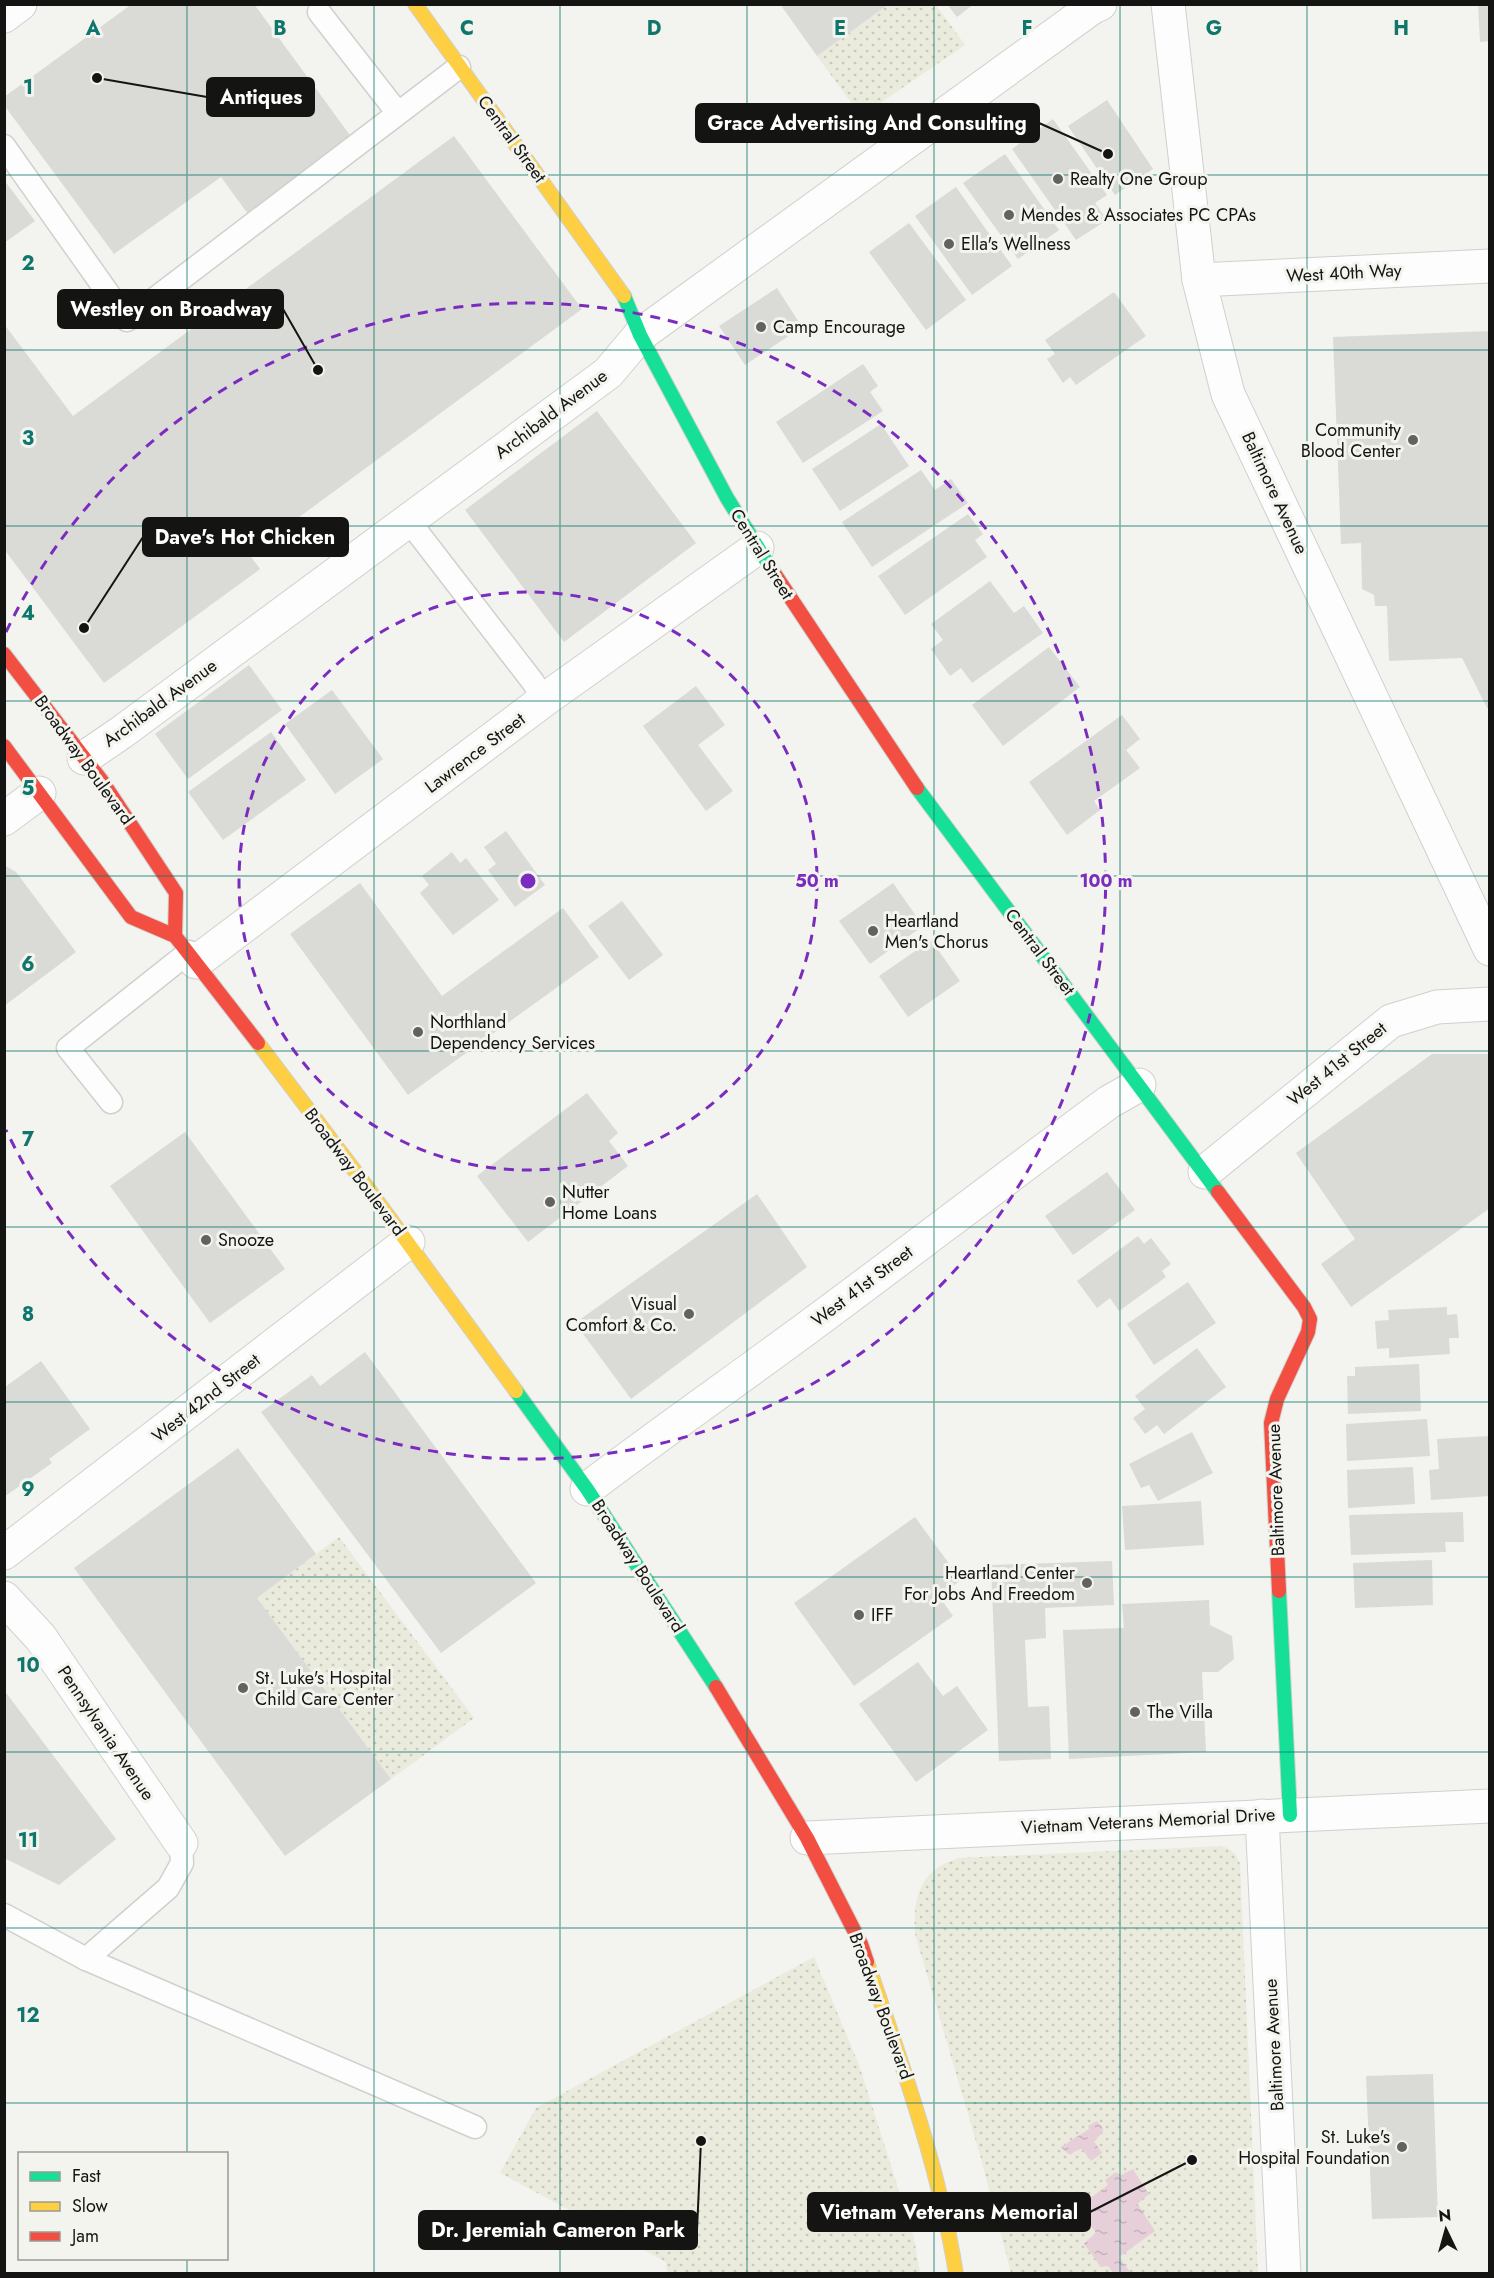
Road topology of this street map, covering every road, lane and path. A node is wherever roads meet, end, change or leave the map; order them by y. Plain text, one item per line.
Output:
1 (20, 4) edge
2 (415, 4) edge
3 (1100, 4) edge
4 (1168, 4) edge
5 (319, 12) dead end
6 (4, 16) edge
7 (459, 66) junction
8 (397, 112) junction
9 (4, 146) edge
10 (1490, 266) edge
11 (1199, 280) junction
12 (640, 334) junction
13 (408, 520) junction
14 (757, 548) junction
15 (4, 654) edge
16 (544, 699) junction
17 (4, 746) edge
18 (84, 758) junction
19 (39, 793) junction
20 (4, 819) edge
21 (1490, 949) edge
22 (187, 950) junction
23 (1490, 1004) edge
24 (1139, 1085) junction
25 (111, 1102) dead end
26 (1205, 1172) junction
27 (408, 1242) junction
28 (587, 1489) junction
29 (4, 1553) edge
30 (4, 1598) edge
31 (1490, 1806) edge
32 (1276, 1815) junction
33 (807, 1838) junction
34 (181, 1843) joint
35 (4, 1915) edge
36 (86, 1959) junction
37 (475, 2127) dead end
38 (956, 2274) edge
39 (1284, 2274) edge

1 - 6 street
2 - 7 main road, Central Street
3 - 12 street, Archibald Avenue
4 - 11 street, Baltimore Avenue
5 - 8 lane
7 - 8 lane
7 - 12 main road, Central Street
8 - 9 lane
10 - 11 street, West 40th Way
11 - 21 street, Baltimore Avenue
12 - 13 street, Archibald Avenue
12 - 14 main road, Central Street
13 - 16 lane
13 - 18 street, Archibald Avenue
14 - 16 street, Lawrence Street
14 - 24 main road, Central Street
15 - 18 main road, Broadway Boulevard
16 - 22 street, Lawrence Street
17 - 19 main road, Broadway Boulevard
18 - 22 main road, Broadway Boulevard
19 - 20 street
19 - 22 main road, Broadway Boulevard
22 - 25 lane
22 - 27 main road, Broadway Boulevard
23 - 26 street, West 41st Street
24 - 26 main road, Baltimore Avenue
24 - 28 street, West 41st Street
26 - 32 main road, Baltimore Avenue
27 - 28 main road, Broadway Boulevard
27 - 29 street, West 42nd Street
28 - 33 main road, Broadway Boulevard
30 - 34 street, Pennsylvania Avenue
31 - 32 street, Vietnam Veterans Memorial Drive
32 - 33 street, Vietnam Veterans Memorial Drive
32 - 39 street, Baltimore Avenue
33 - 38 main road, Broadway Boulevard
34 - 36 lane
35 - 36 lane
36 - 37 lane

